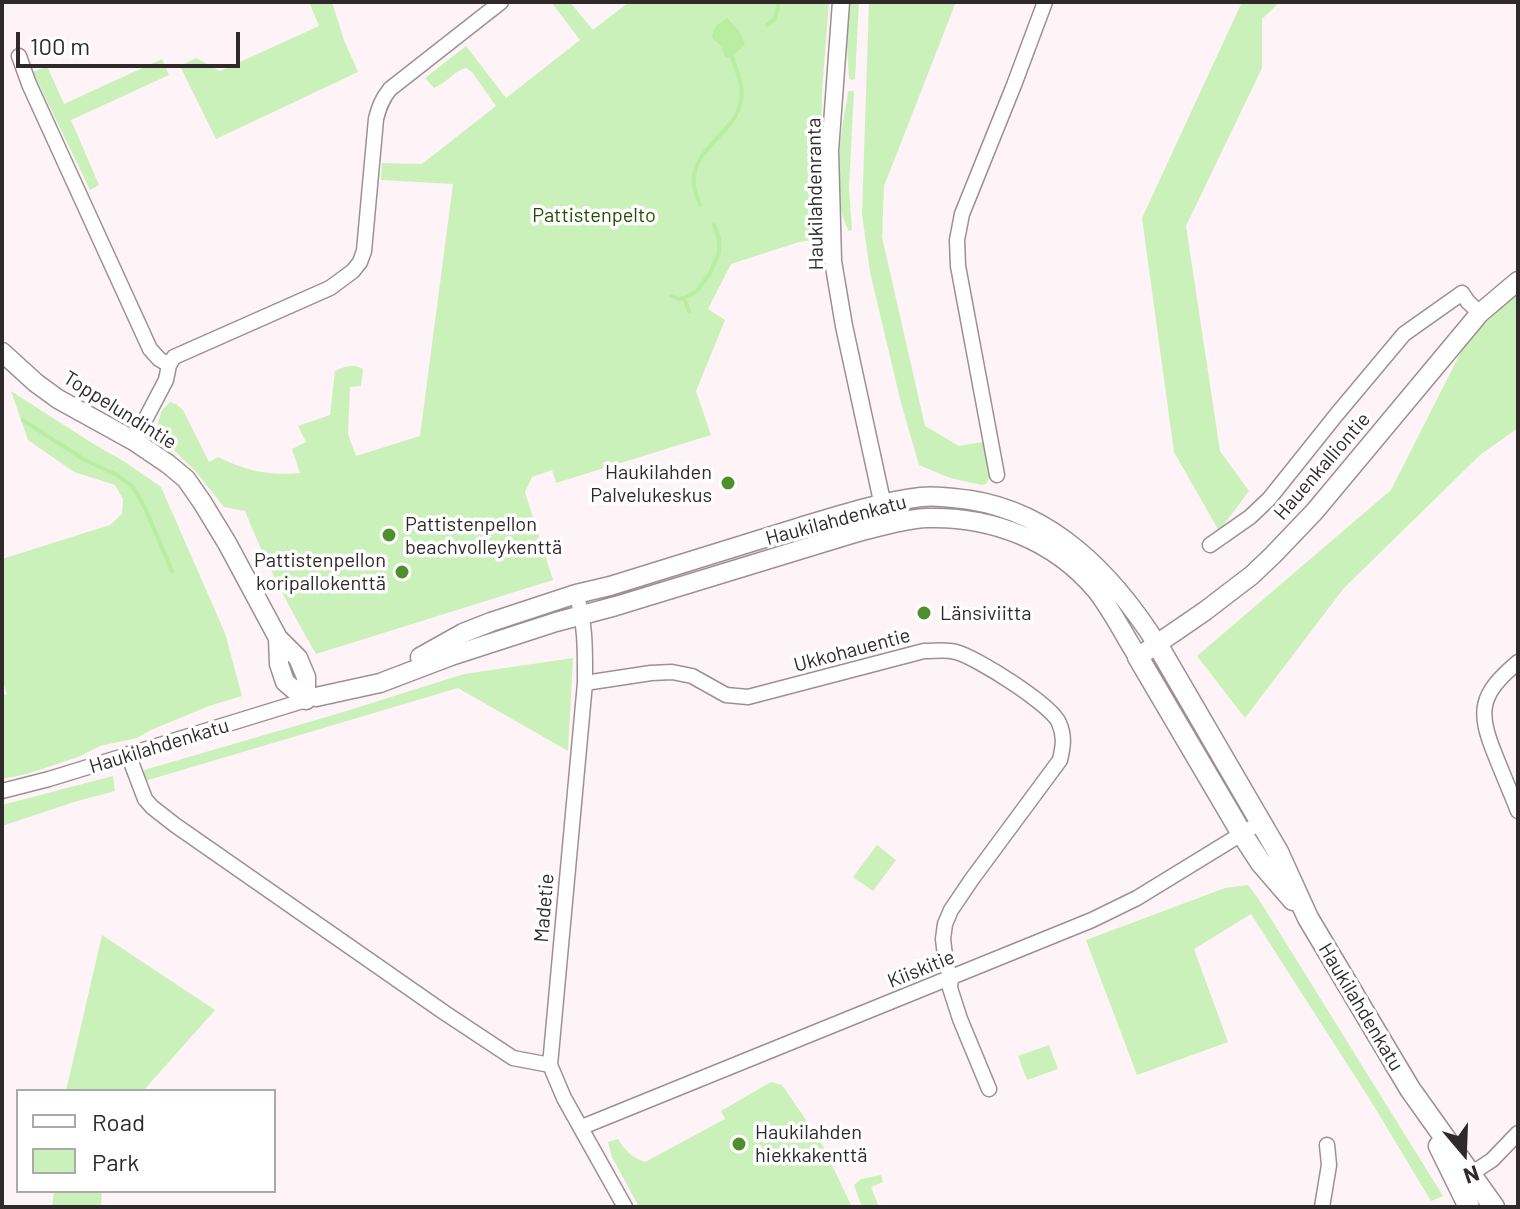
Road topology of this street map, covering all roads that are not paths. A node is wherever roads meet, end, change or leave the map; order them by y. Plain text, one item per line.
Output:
1 (501, 2) edge
2 (841, 2) edge
3 (1045, 2) edge
4 (19, 56) dead end
5 (1518, 281) edge
6 (1480, 313) junction
7 (2, 352) edge
8 (169, 365) junction
9 (134, 441) junction
10 (997, 475) dead end
11 (883, 505) junction
12 (888, 524) junction
13 (1210, 545) dead end
14 (576, 594) junction
15 (583, 615) junction
16 (1157, 644) junction
17 (1138, 657) junction
18 (1518, 662) edge
19 (585, 683) junction
20 (311, 698) junction
21 (128, 754) junction
22 (2, 791) edge
23 (1518, 811) edge
24 (1261, 822) junction
25 (1242, 834) junction
26 (1308, 918) junction
27 (951, 978) junction
28 (550, 1065) junction
29 (989, 1089) dead end
30 (582, 1127) junction
31 (1518, 1133) edge
32 (1327, 1145) dead end
33 (1464, 1178) junction
34 (1476, 1204) edge
35 (625, 1207) edge
36 (1322, 1207) edge

1 - 8 street
2 - 11 street, Haukilahdenranta
3 - 10 street
4 - 8 street
5 - 6 main road, Hauenkalliontie
6 - 13 street
6 - 16 main road, Hauenkalliontie
7 - 9 main road, Toppelundintie
8 - 9 street
9 - 20 main road, Toppelundintie
11 - 12 street, Haukilahdenranta
11 - 14 main road, Haukilahdenkatu
11 - 16 main road, Haukilahdenkatu
12 - 15 main road, Haukilahdenkatu
12 - 17 main road, Haukilahdenkatu
14 - 15 street, Madetie
14 - 20 main road, Haukilahdenkatu
15 - 19 street, Madetie
15 - 20 main road, Haukilahdenkatu
16 - 17 main road, Hauenkalliontie
16 - 24 main road, Haukilahdenkatu
17 - 25 main road, Haukilahdenkatu
18 - 23 street
19 - 27 street, Ukkohauentie
19 - 28 street, Madetie
20 - 21 street, Haukilahdenkatu
21 - 22 street, Haukilahdenkatu
21 - 28 street
24 - 25 street, Kiiskitie
24 - 26 main road, Haukilahdenkatu
25 - 26 main road, Haukilahdenkatu
25 - 27 street, Kiiskitie
26 - 33 main road, Haukilahdenkatu
27 - 29 street, Ukkohauentie
27 - 30 street, Kiiskitie
28 - 30 street, Madetie
30 - 35 street, Madetie
31 - 33 street
32 - 36 street
33 - 34 main road, Haukilahdenkatu

